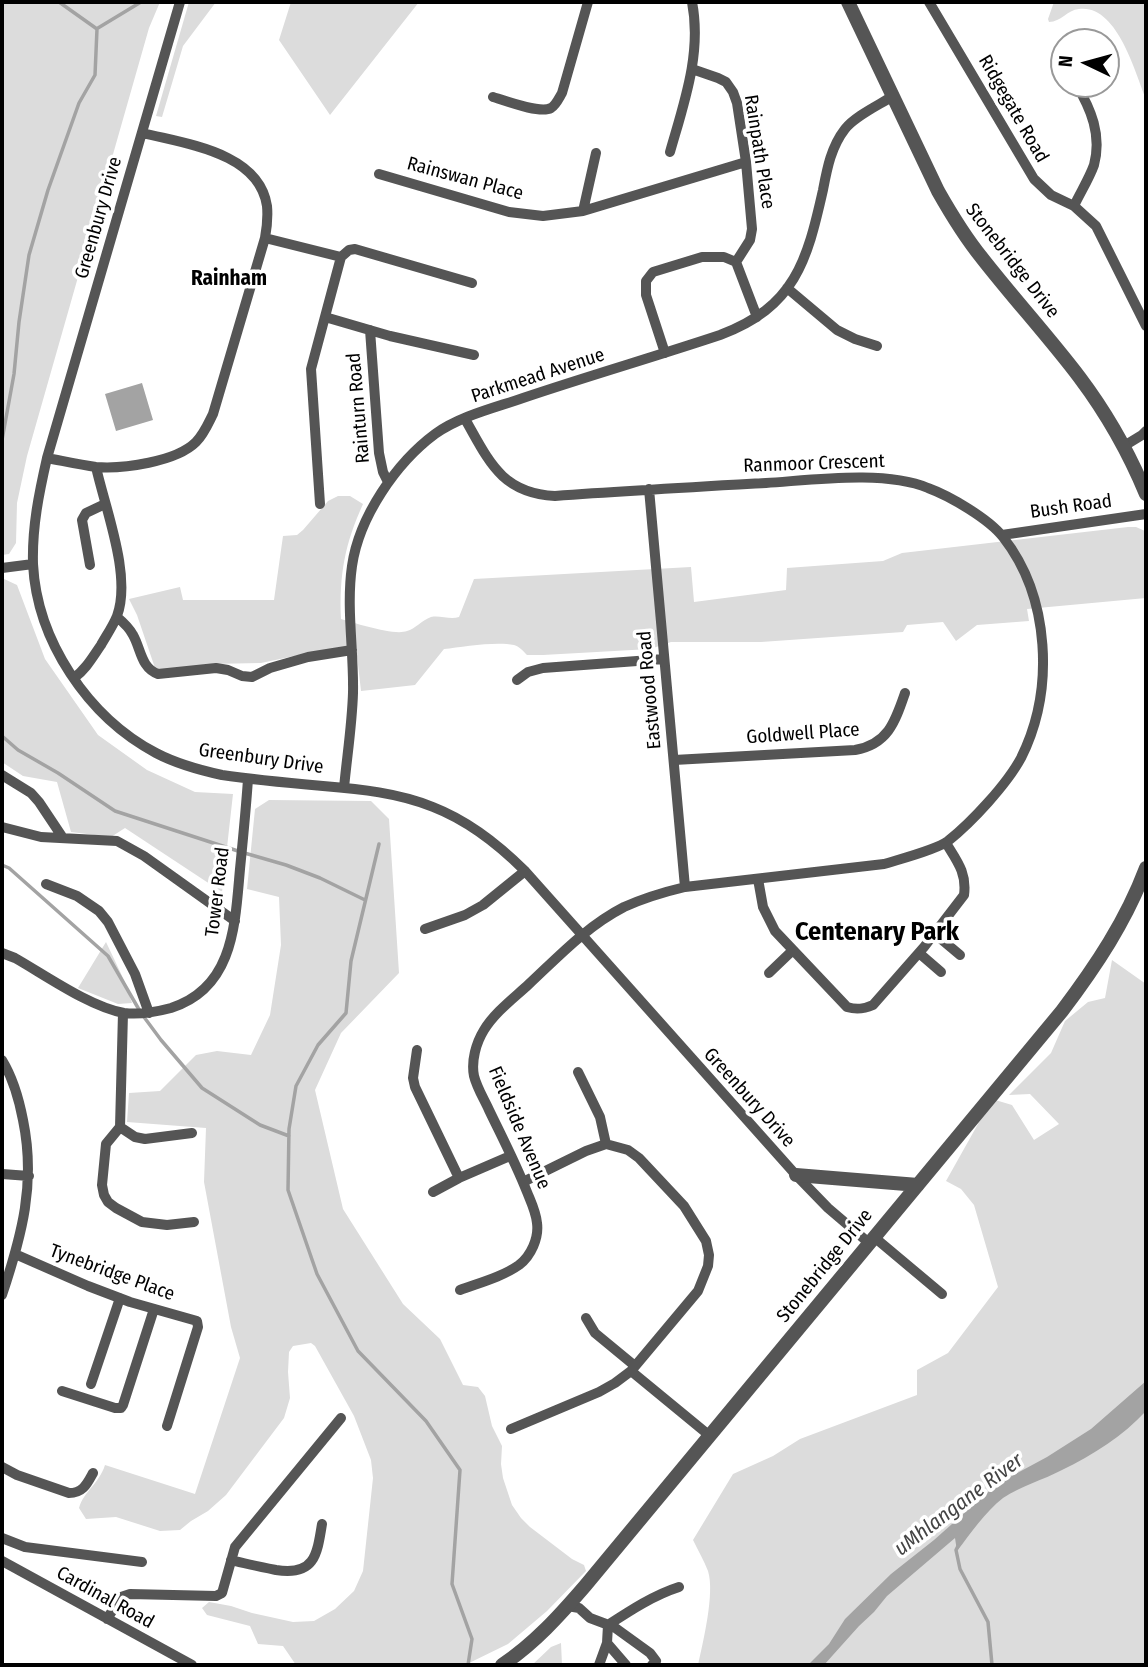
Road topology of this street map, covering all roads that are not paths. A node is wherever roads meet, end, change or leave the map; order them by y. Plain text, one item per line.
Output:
1 (180, 2) edge
2 (588, 2) edge
3 (692, 2) edge
4 (848, 2) edge
5 (929, 2) edge
6 (692, 69) junction
7 (893, 96) junction
8 (493, 97) dead end
9 (1084, 98) edge
10 (142, 133) junction
11 (670, 152) dead end
12 (596, 153) dead end
13 (746, 162) junction
14 (380, 173) dead end
15 (1074, 206) junction
16 (583, 211) junction
17 (265, 238) junction
18 (341, 257) junction
19 (736, 262) junction
20 (472, 283) dead end
21 (787, 288) junction
22 (325, 317) junction
23 (758, 317) junction
24 (1146, 326) edge
25 (370, 330) junction
26 (877, 346) dead end
27 (665, 353) junction
28 (474, 355) dead end
29 (466, 419) junction
30 (1146, 431) edge
31 (1124, 446) junction
32 (47, 458) junction
33 (96, 467) junction
34 (388, 482) junction
35 (649, 489) junction
36 (1146, 494) edge
37 (320, 504) dead end
38 (106, 505) junction
39 (1146, 514) edge
40 (1002, 535) junction
41 (33, 564) junction
42 (90, 565) dead end
43 (2, 568) edge
44 (117, 617) junction
45 (352, 650) junction
46 (664, 659) junction
47 (74, 678) junction
48 (517, 680) dead end
49 (905, 693) dead end
50 (674, 760) junction
51 (2, 775) edge
52 (248, 779) junction
53 (344, 788) junction
54 (2, 827) edge
55 (63, 838) junction
56 (946, 843) junction
57 (1146, 868) edge
58 (525, 871) junction
59 (758, 879) junction
60 (46, 884) dead end
61 (685, 887) junction
62 (235, 921) junction
63 (425, 929) dead end
64 (935, 934) junction
65 (581, 935) junction
66 (793, 950) junction
67 (2, 953) edge
68 (919, 953) junction
69 (960, 956) dead end
70 (941, 972) dead end
71 (769, 973) dead end
72 (123, 1013) junction
73 (149, 1013) junction
74 (417, 1050) dead end
75 (2, 1060) edge
76 (578, 1072) dead end
77 (120, 1127) junction
78 (192, 1133) dead end
79 (606, 1144) junction
80 (510, 1156) junction
81 (2, 1174) edge
82 (796, 1175) junction
83 (29, 1176) junction
84 (459, 1178) junction
85 (523, 1182) junction
86 (918, 1185) junction
87 (433, 1192) dead end
88 (194, 1222) dead end
89 (872, 1240) junction
90 (15, 1254) junction
91 (460, 1290) dead end
92 (2, 1294) edge
93 (942, 1294) dead end
94 (121, 1298) junction
95 (155, 1309) junction
96 (586, 1318) dead end
97 (633, 1369) junction
98 (91, 1384) dead end
99 (62, 1391) dead end
100 (341, 1418) dead end
101 (167, 1426) dead end
102 (511, 1429) dead end
103 (710, 1436) junction
104 (2, 1467) edge
105 (93, 1473) dead end
106 (322, 1524) dead end
107 (2, 1538) edge
108 (231, 1560) junction
109 (2, 1562) edge
110 (142, 1562) dead end
111 (679, 1587) dead end
112 (568, 1606) junction
113 (107, 1619) junction
114 (608, 1625) junction
115 (607, 1643) junction
116 (192, 1665) edge
117 (502, 1665) edge
118 (599, 1665) edge
119 (626, 1665) edge
120 (652, 1665) edge

1 - 10 street, Greenbury Drive
2 - 8 street
3 - 6 street
4 - 7 street, Stonebridge Drive
5 - 15 street, Ridgegate Road
6 - 11 street
6 - 13 street, Rainpath Place
7 - 21 street, Parkmead Avenue
7 - 31 street, Stonebridge Drive
9 - 15 street
10 - 17 street
10 - 32 street, Greenbury Drive
12 - 16 street
13 - 16 street, Rainswan Place
13 - 19 street, Rainpath Place
14 - 16 street, Rainswan Place
15 - 24 street, Ridgegate Road
17 - 18 street
17 - 33 street
18 - 20 street
18 - 22 street
19 - 23 street
19 - 27 street
21 - 23 street, Parkmead Avenue
21 - 26 street
22 - 25 street, Rainturn Road
22 - 37 street
23 - 27 street, Parkmead Avenue
25 - 28 street, Rainturn Road
25 - 34 street, Rainturn Road
27 - 29 street, Parkmead Avenue
29 - 34 street, Parkmead Avenue
29 - 35 street, Ranmoor Crescent
30 - 31 street
31 - 36 street, Stonebridge Drive
32 - 33 street
32 - 41 street, Greenbury Drive
33 - 38 street
34 - 45 street, Parkmead Avenue
35 - 40 street, Ranmoor Crescent
35 - 46 street, Eastwood Road
38 - 42 street
38 - 44 street
39 - 40 street, Bush Road
40 - 56 street, Ranmoor Crescent
41 - 43 street
41 - 47 street, Greenbury Drive
44 - 45 street
44 - 47 street
45 - 53 street, Parkmead Avenue
46 - 48 street
46 - 50 street, Eastwood Road
47 - 52 street, Greenbury Drive
49 - 50 street, Goldwell Place
50 - 61 street, Eastwood Road
51 - 55 street
52 - 53 street, Greenbury Drive
52 - 62 street, Tower Road
53 - 58 street, Greenbury Drive
54 - 55 street
55 - 62 street
56 - 59 street, Ranmoor Crescent
56 - 64 street
57 - 86 street, Stonebridge Drive
58 - 63 street
58 - 65 street, Greenbury Drive
59 - 61 street, Ranmoor Crescent
59 - 66 street
60 - 73 street
61 - 65 street, Ranmoor Crescent
62 - 73 street, Tower Road
64 - 68 street
64 - 69 street
65 - 80 street, Fieldside Avenue
65 - 82 street, Greenbury Drive
66 - 68 street
66 - 71 street
67 - 72 street, Tower Road
68 - 70 street
72 - 73 street, Tower Road
72 - 77 street
74 - 84 street
75 - 83 street
76 - 79 street
77 - 78 street
77 - 88 street
79 - 85 street
79 - 97 street
80 - 84 street
80 - 85 street, Fieldside Avenue
81 - 83 street
82 - 86 street
82 - 89 street, Greenbury Drive
83 - 90 street
84 - 87 street
85 - 91 street, Fieldside Avenue
86 - 89 street, Stonebridge Drive
89 - 93 street, Greenbury Drive
89 - 103 street, Stonebridge Drive
90 - 92 street
90 - 94 street, Tynebridge Place
94 - 95 street, Tynebridge Place
94 - 98 street
95 - 99 street
95 - 101 street, Tynebridge Place
96 - 97 street
97 - 102 street
97 - 103 street
100 - 108 street
103 - 112 street, Stonebridge Drive
104 - 105 street
106 - 108 street
107 - 110 street
108 - 113 street
109 - 113 street, Cardinal Road
111 - 114 street
112 - 114 street
112 - 117 street, Stonebridge Drive
113 - 116 street, Cardinal Road
114 - 115 street
114 - 120 street
115 - 118 street
115 - 119 street

